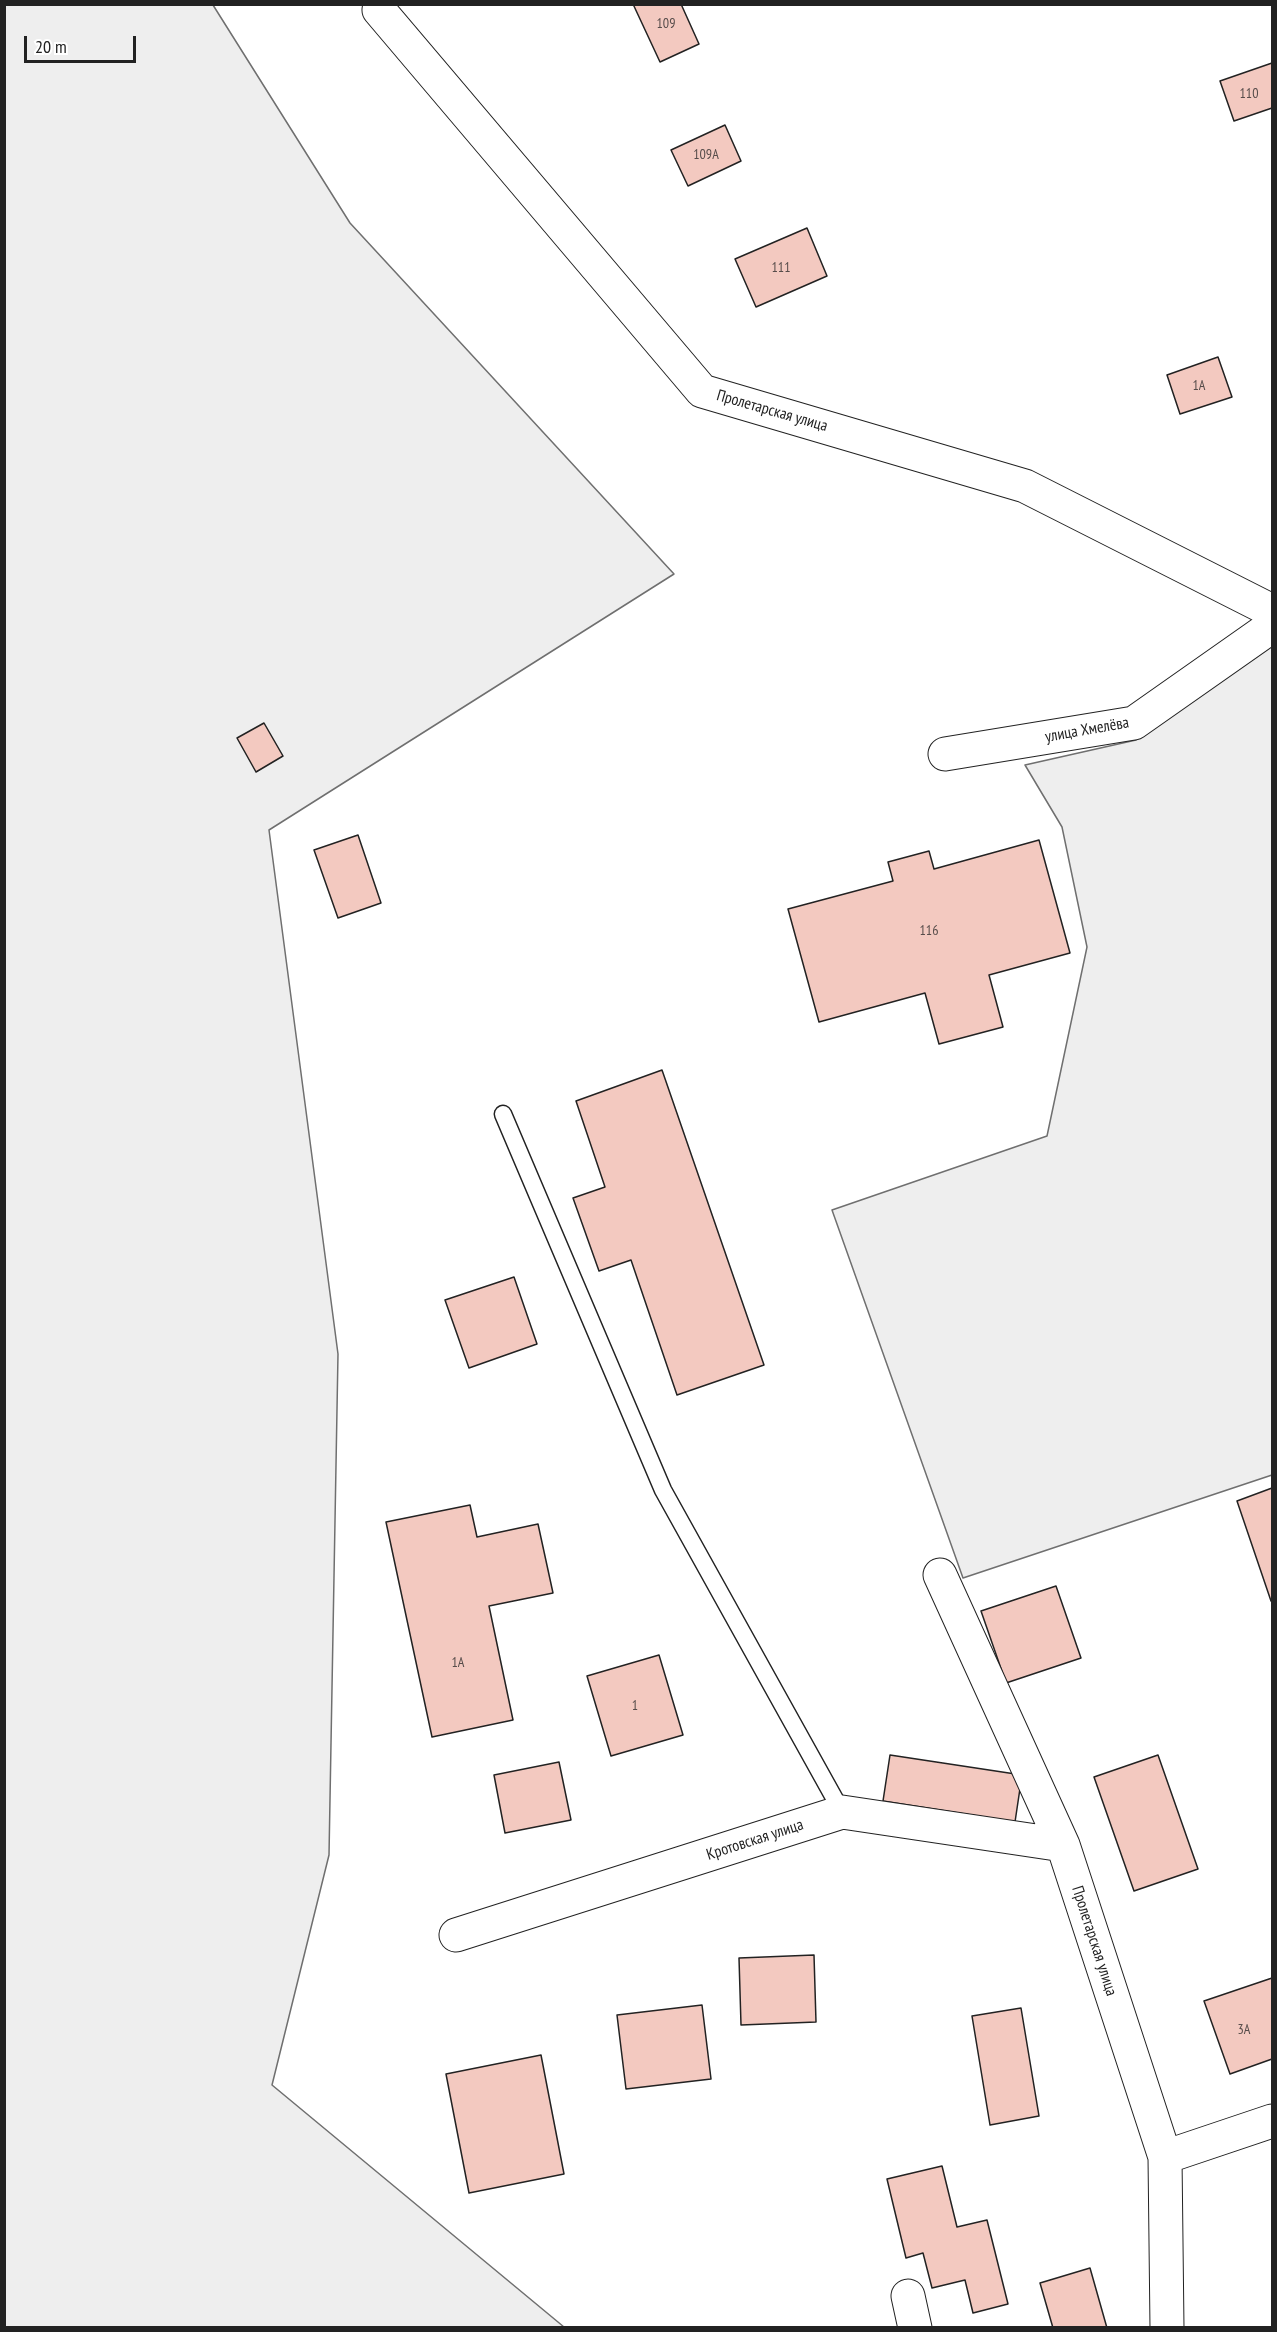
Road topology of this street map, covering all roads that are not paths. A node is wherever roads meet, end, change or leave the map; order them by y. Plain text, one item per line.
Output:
1 (380, 4) edge
2 (1272, 611) edge
3 (1272, 626) edge
4 (945, 754) dead end
5 (503, 1114) dead end
6 (940, 1575) dead end
7 (842, 1812) junction
8 (1063, 1845) junction
9 (456, 1935) dead end
10 (1272, 2121) edge
11 (1165, 2157) junction
12 (908, 2295) dead end
13 (915, 2328) edge
14 (1167, 2328) edge

1 - 2 street, Пролетарская улица
3 - 4 street, улица Хмелёва
5 - 7 lane
6 - 8 street, Пролетарская улица
7 - 8 street, Кротовская улица
7 - 9 street, Кротовская улица
8 - 11 street, Пролетарская улица
10 - 11 street
11 - 14 street, Пролетарская улица
12 - 13 street

